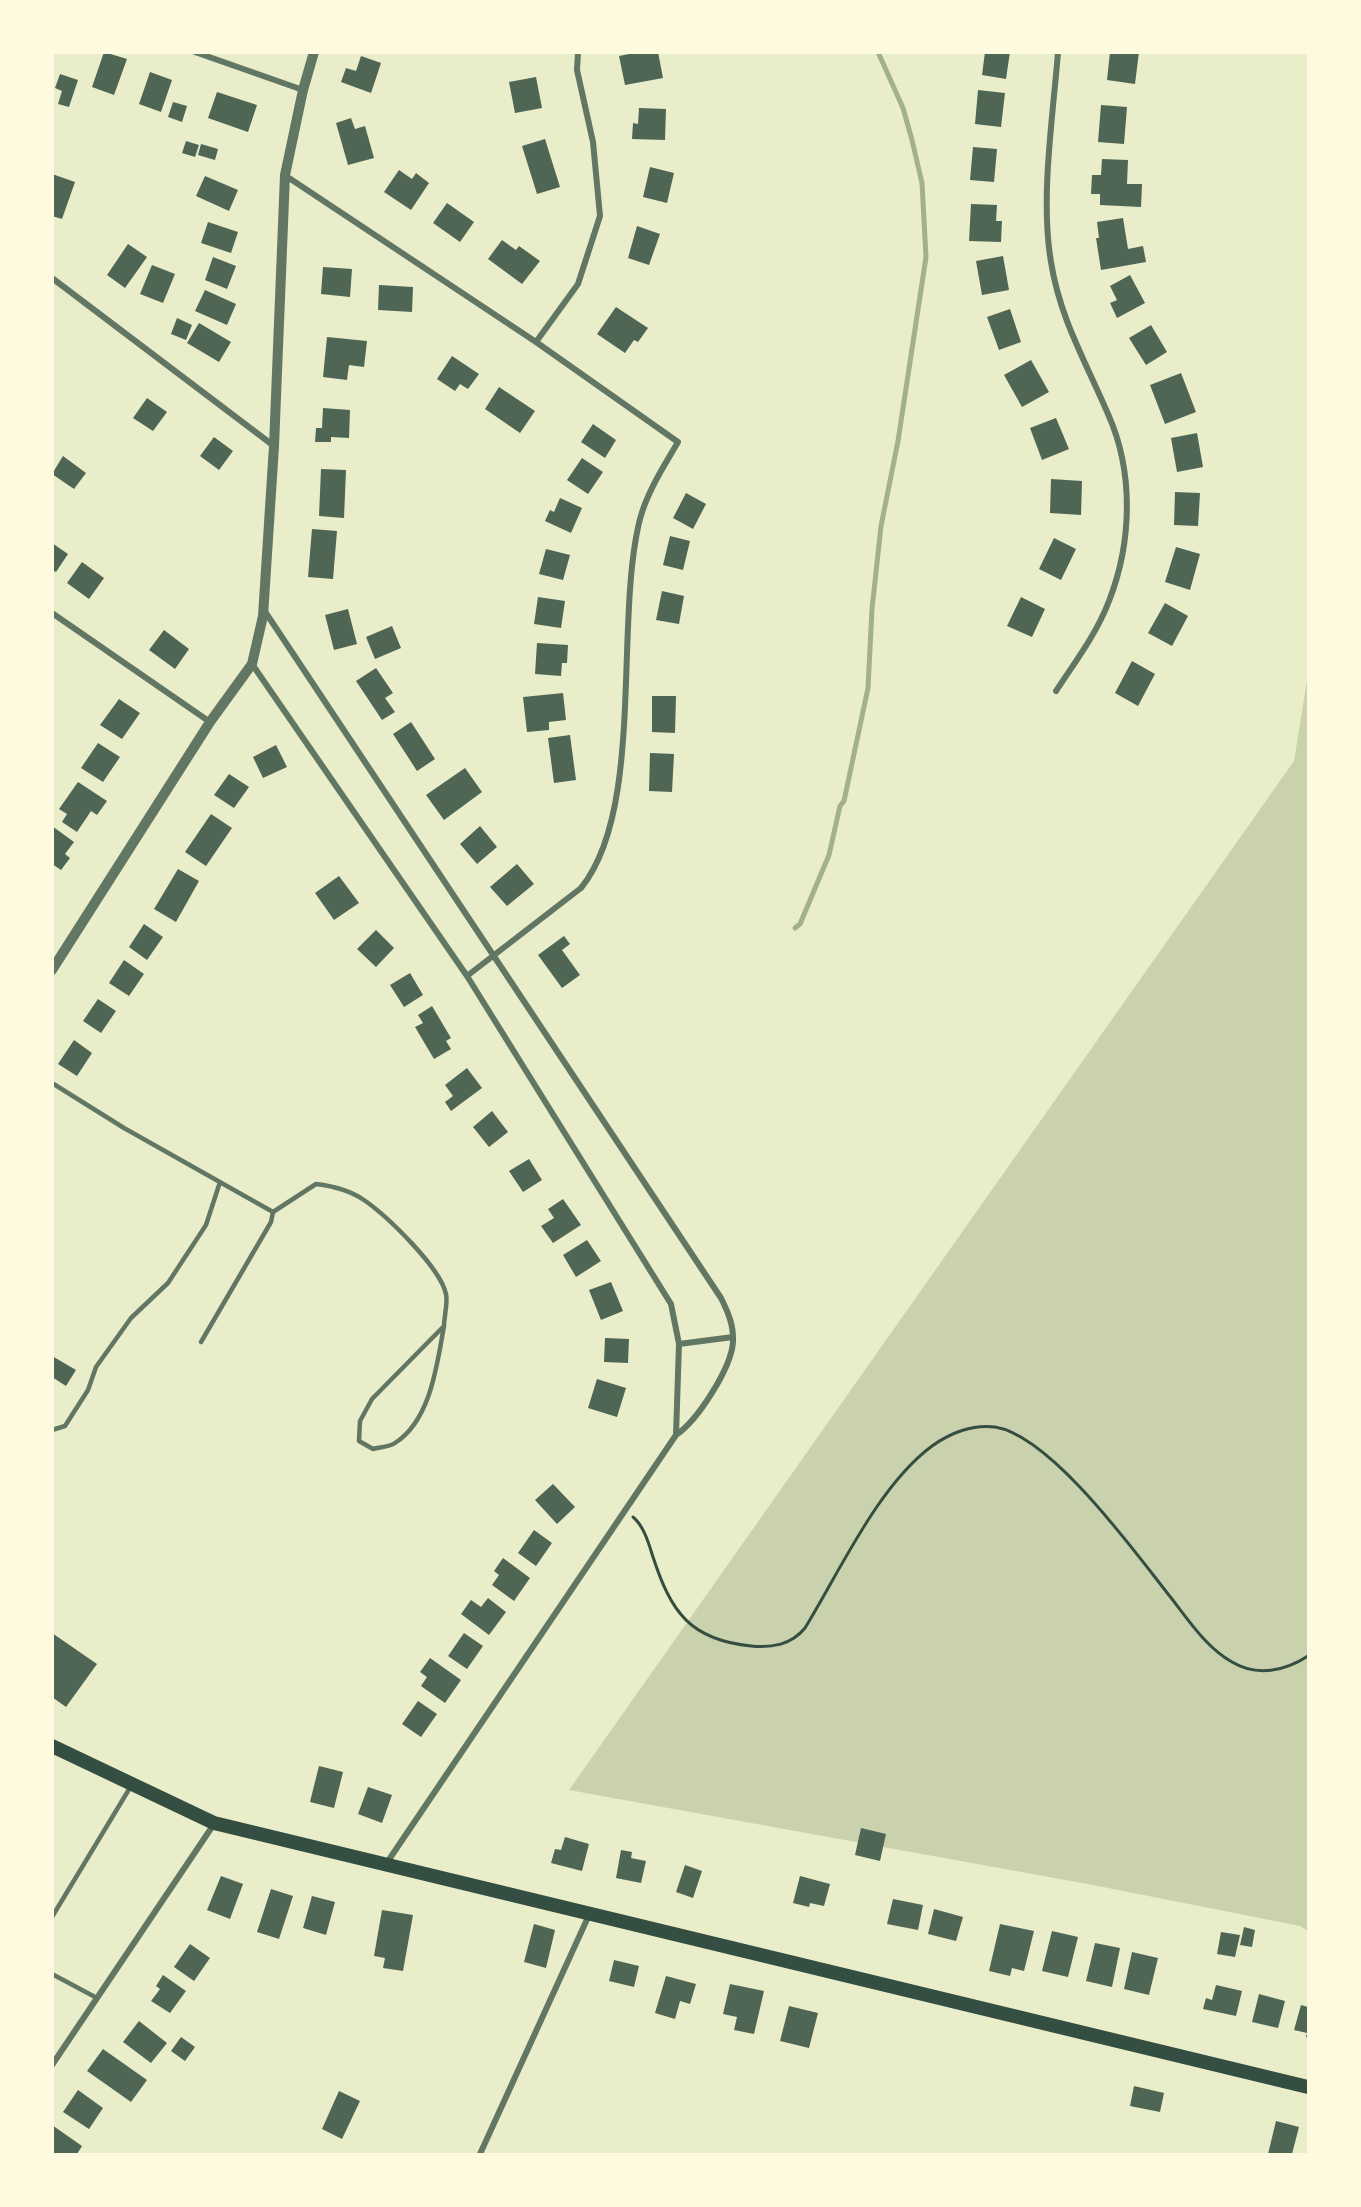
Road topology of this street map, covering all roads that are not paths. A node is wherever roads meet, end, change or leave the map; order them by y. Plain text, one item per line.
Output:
1 (195, 52) edge
2 (314, 52) edge
3 (578, 52) edge
4 (1058, 52) edge
5 (303, 90) junction
6 (285, 175) junction
7 (52, 278) edge
8 (536, 342) junction
9 (274, 446) junction
10 (264, 610) junction
11 (52, 613) edge
12 (252, 664) junction
13 (1056, 691) dead end
14 (210, 722) junction
15 (494, 956) junction
16 (52, 970) edge
17 (467, 976) junction
18 (52, 1083) edge
19 (220, 1182) junction
20 (273, 1212) junction
21 (444, 1326) junction
22 (733, 1337) junction
23 (201, 1342) dead end
24 (679, 1344) junction
25 (52, 1430) edge
26 (676, 1435) junction
27 (52, 1746) edge
28 (132, 1784) junction
29 (214, 1823) junction
30 (386, 1864) junction
31 (590, 1914) junction
32 (52, 1917) edge
33 (52, 1974) edge
34 (97, 1998) junction
35 (52, 2065) edge
36 (1308, 2087) edge
37 (480, 2154) edge

1 - 5 street
2 - 5 street
3 - 8 street
4 - 13 street
5 - 6 street
6 - 8 street
6 - 9 street
7 - 9 street
8 - 15 street
9 - 10 street
10 - 12 street
10 - 15 street
11 - 14 street
12 - 14 street
12 - 17 street
14 - 16 street
15 - 17 street
15 - 22 street
17 - 24 street
18 - 19 lane
19 - 20 lane
19 - 25 lane
20 - 21 lane
20 - 23 lane
21 - 21 lane
22 - 24 street
22 - 26 street
24 - 26 street
26 - 30 street
27 - 28 main road
28 - 29 main road
28 - 32 lane
29 - 30 main road
29 - 34 street
30 - 31 main road
31 - 36 main road
31 - 37 street
33 - 34 lane
34 - 35 street

